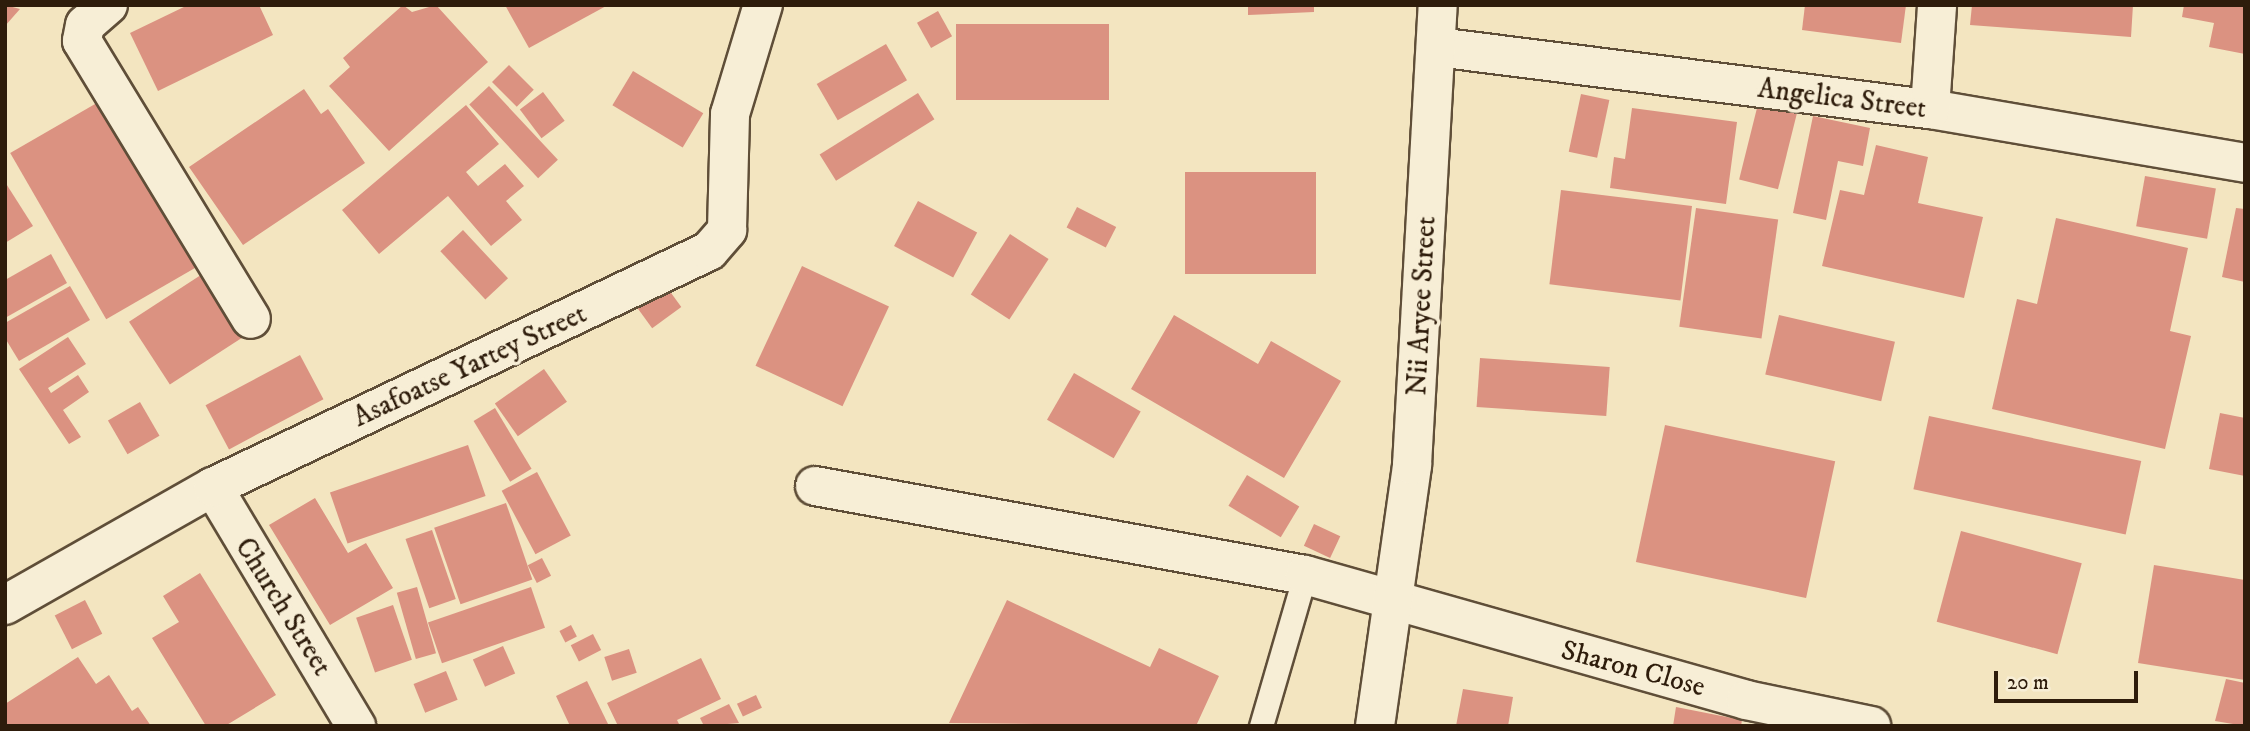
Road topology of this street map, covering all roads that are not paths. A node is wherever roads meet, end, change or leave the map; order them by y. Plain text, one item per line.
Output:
1 (108, 5) edge
2 (763, 5) edge
3 (1438, 5) edge
4 (1937, 5) edge
5 (1437, 47) junction
6 (1930, 109) junction
7 (2245, 163) edge
8 (251, 319) dead end
9 (815, 486) dead end
10 (213, 487) junction
11 (1305, 575) junction
12 (5, 605) edge
13 (1397, 606) junction
14 (356, 726) edge
15 (1261, 726) edge
16 (1375, 726) edge
17 (1871, 726) edge

1 - 8 street
2 - 10 street, Asafoatse Yartey Street
3 - 5 street, Nii Aryee Street
4 - 6 street
5 - 6 street, Angelica Street
5 - 13 street, Nii Aryee Street
6 - 7 street, Angelica Street
9 - 11 street, Sharon Close
10 - 12 street, Asafoatse Yartey Street
10 - 14 street, Church Street
11 - 13 street, Sharon Close
11 - 15 lane
13 - 16 street, Nii Aryee Street
13 - 17 street, Sharon Close

